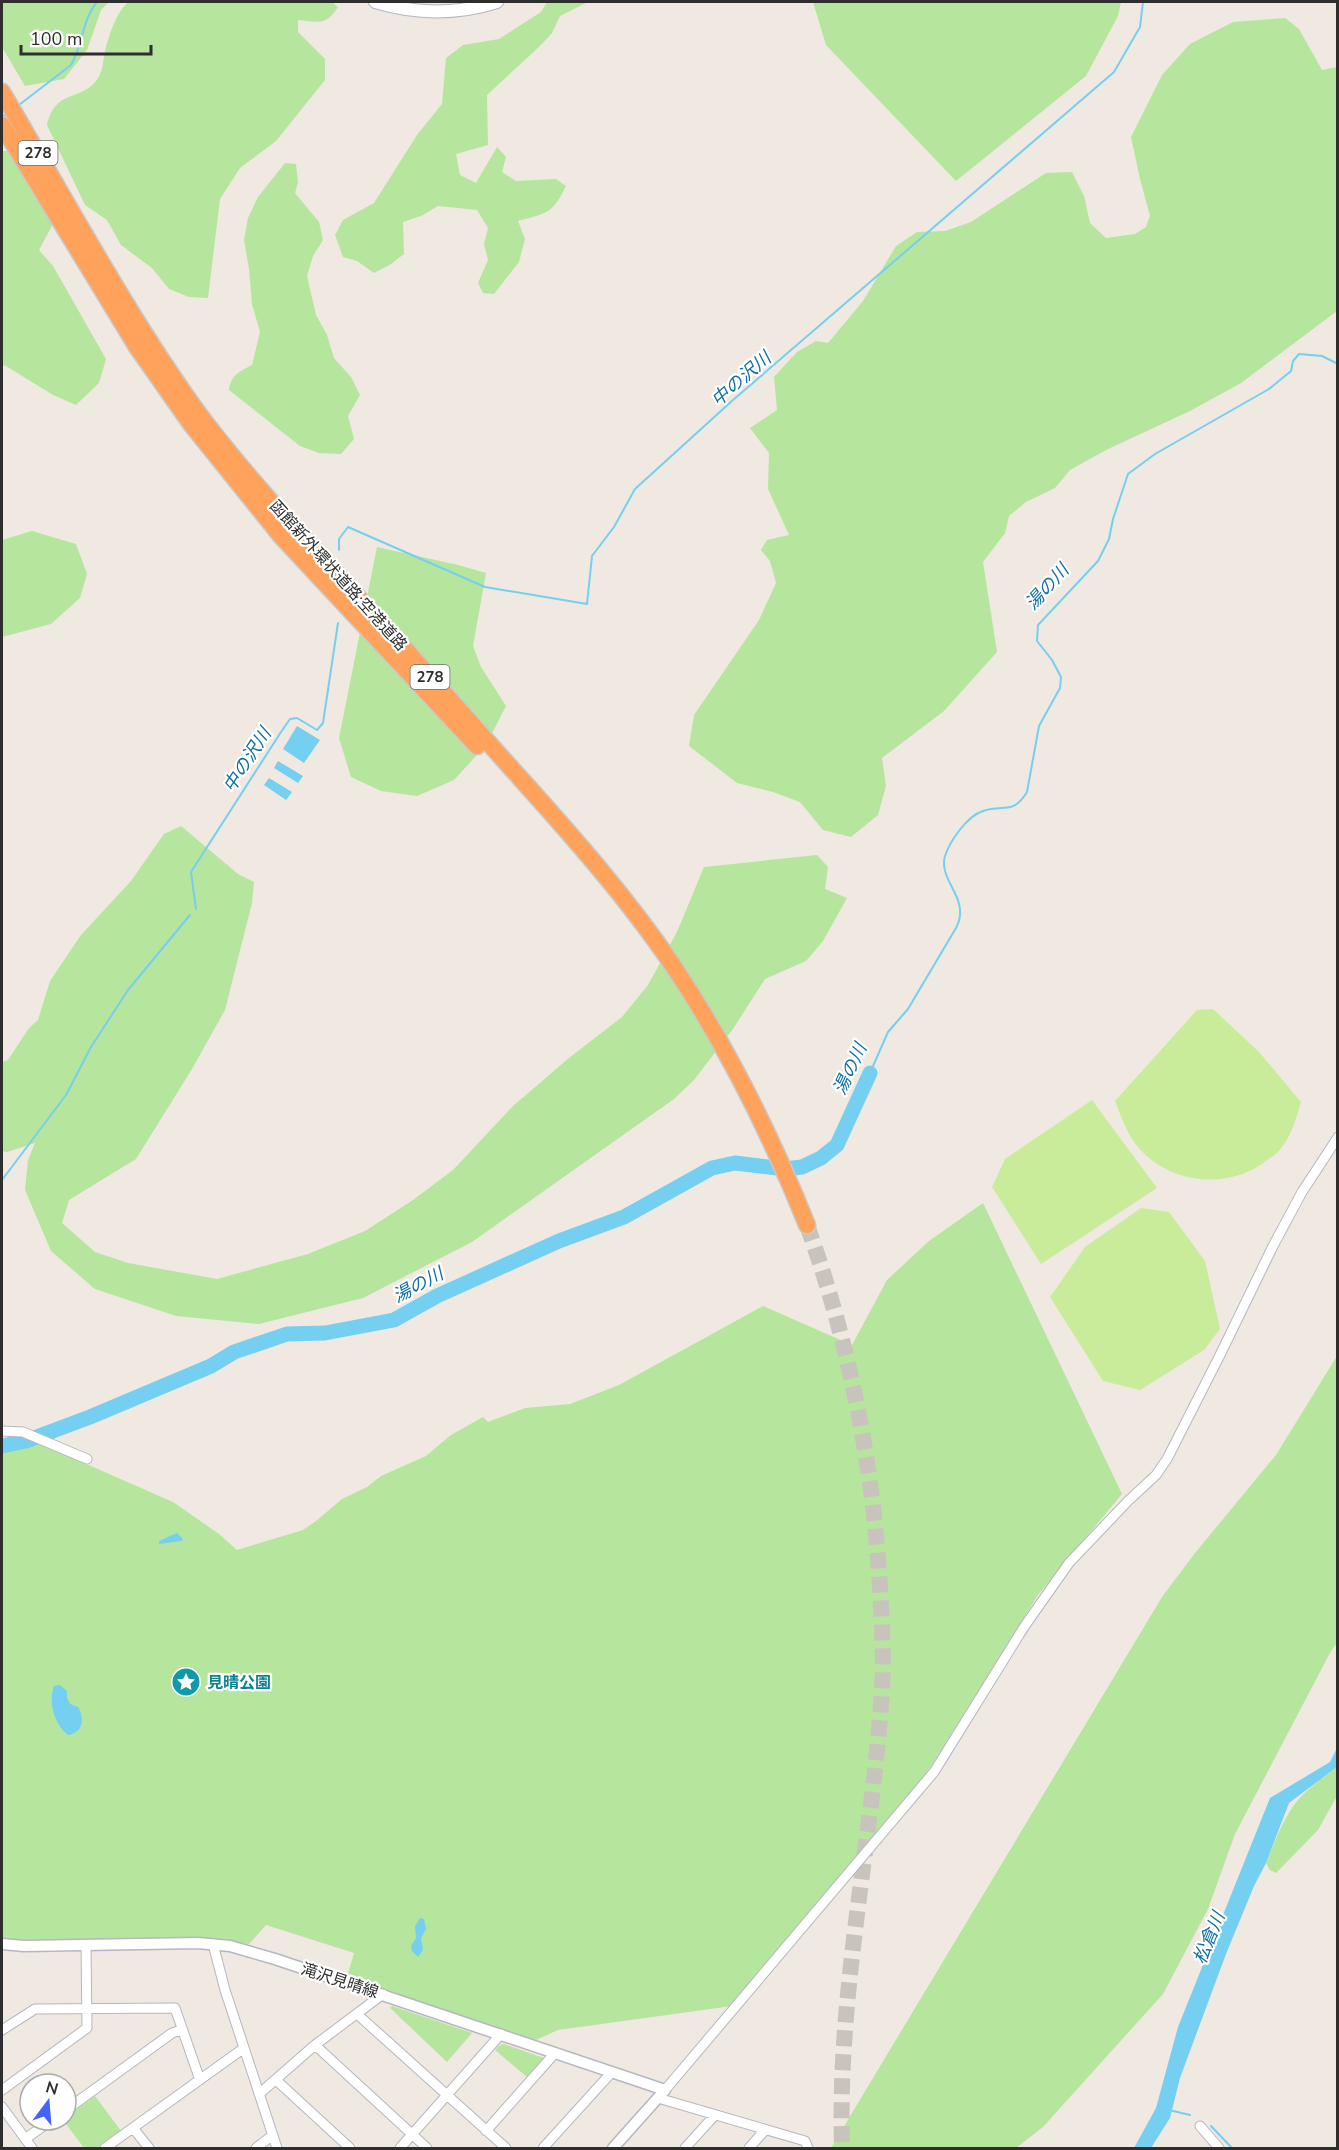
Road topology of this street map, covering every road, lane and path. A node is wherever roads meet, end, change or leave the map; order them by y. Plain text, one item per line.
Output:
1 (375, 2) edge
2 (497, 2) edge
3 (2, 92) edge
4 (2, 125) edge
5 (68, 219) junction
6 (1338, 1137) edge
7 (802, 1227) tunnel mouth
8 (2, 1431) edge
9 (87, 1459) dead end
10 (2, 1944) edge
11 (213, 1944) junction
12 (86, 1945) junction
13 (383, 1994) junction
14 (87, 2010) junction
15 (357, 2014) junction
16 (3, 2026) edge
17 (182, 2030) junction
18 (501, 2034) junction
19 (315, 2046) junction
20 (244, 2048) junction
21 (555, 2053) junction
22 (612, 2072) junction
23 (200, 2080) junction
24 (276, 2080) junction
25 (2, 2090) edge
26 (259, 2094) junction
27 (662, 2094) junction
28 (447, 2096) junction
29 (78, 2101) edge
30 (2, 2107) edge
31 (715, 2115) junction
32 (1200, 2126) dead end
33 (134, 2128) junction
34 (765, 2130) junction
35 (486, 2131) junction
36 (35, 2132) edge
37 (273, 2135) junction
38 (412, 2135) junction
39 (25, 2139) junction
40 (32, 2148) edge
41 (105, 2148) edge
42 (149, 2148) edge
43 (256, 2148) edge
44 (277, 2148) edge
45 (350, 2148) edge
46 (400, 2148) edge
47 (427, 2148) edge
48 (506, 2148) edge
49 (543, 2148) edge
50 (613, 2148) edge
51 (685, 2148) edge
52 (749, 2148) edge
53 (808, 2148) edge
54 (1219, 2148) edge

1 - 2 main road
3 - 5 highway, 函館新外環状道路;空港道路 / 278
4 - 5 highway, 函館新外環状道路;空港道路 / 278
5 - 7 highway, 函館新外環状道路;空港道路 / 278
6 - 27 street
8 - 9 street
10 - 12 street, 滝沢見晴線
11 - 12 street, 滝沢見晴線
11 - 13 street, 滝沢見晴線
11 - 20 street
12 - 14 street
13 - 15 street
13 - 18 street, 滝沢見晴線
14 - 16 street
14 - 17 street
14 - 25 street
15 - 19 street
15 - 28 street
17 - 23 street
17 - 29 street
18 - 21 street, 滝沢見晴線
18 - 28 street
19 - 24 street
19 - 38 street
20 - 23 street
20 - 26 street
21 - 22 street, 滝沢見晴線
21 - 35 street
22 - 27 street, 滝沢見晴線
22 - 49 street
23 - 33 street
24 - 26 street
24 - 45 street
26 - 37 street
27 - 31 street
27 - 50 street
28 - 35 street
28 - 38 street
30 - 39 street
31 - 34 street
31 - 51 street
32 - 54 street
33 - 41 street
33 - 42 street
34 - 52 street
34 - 53 street
35 - 48 street
36 - 39 street
37 - 43 street
37 - 44 street
38 - 46 street
38 - 47 street
39 - 40 street

